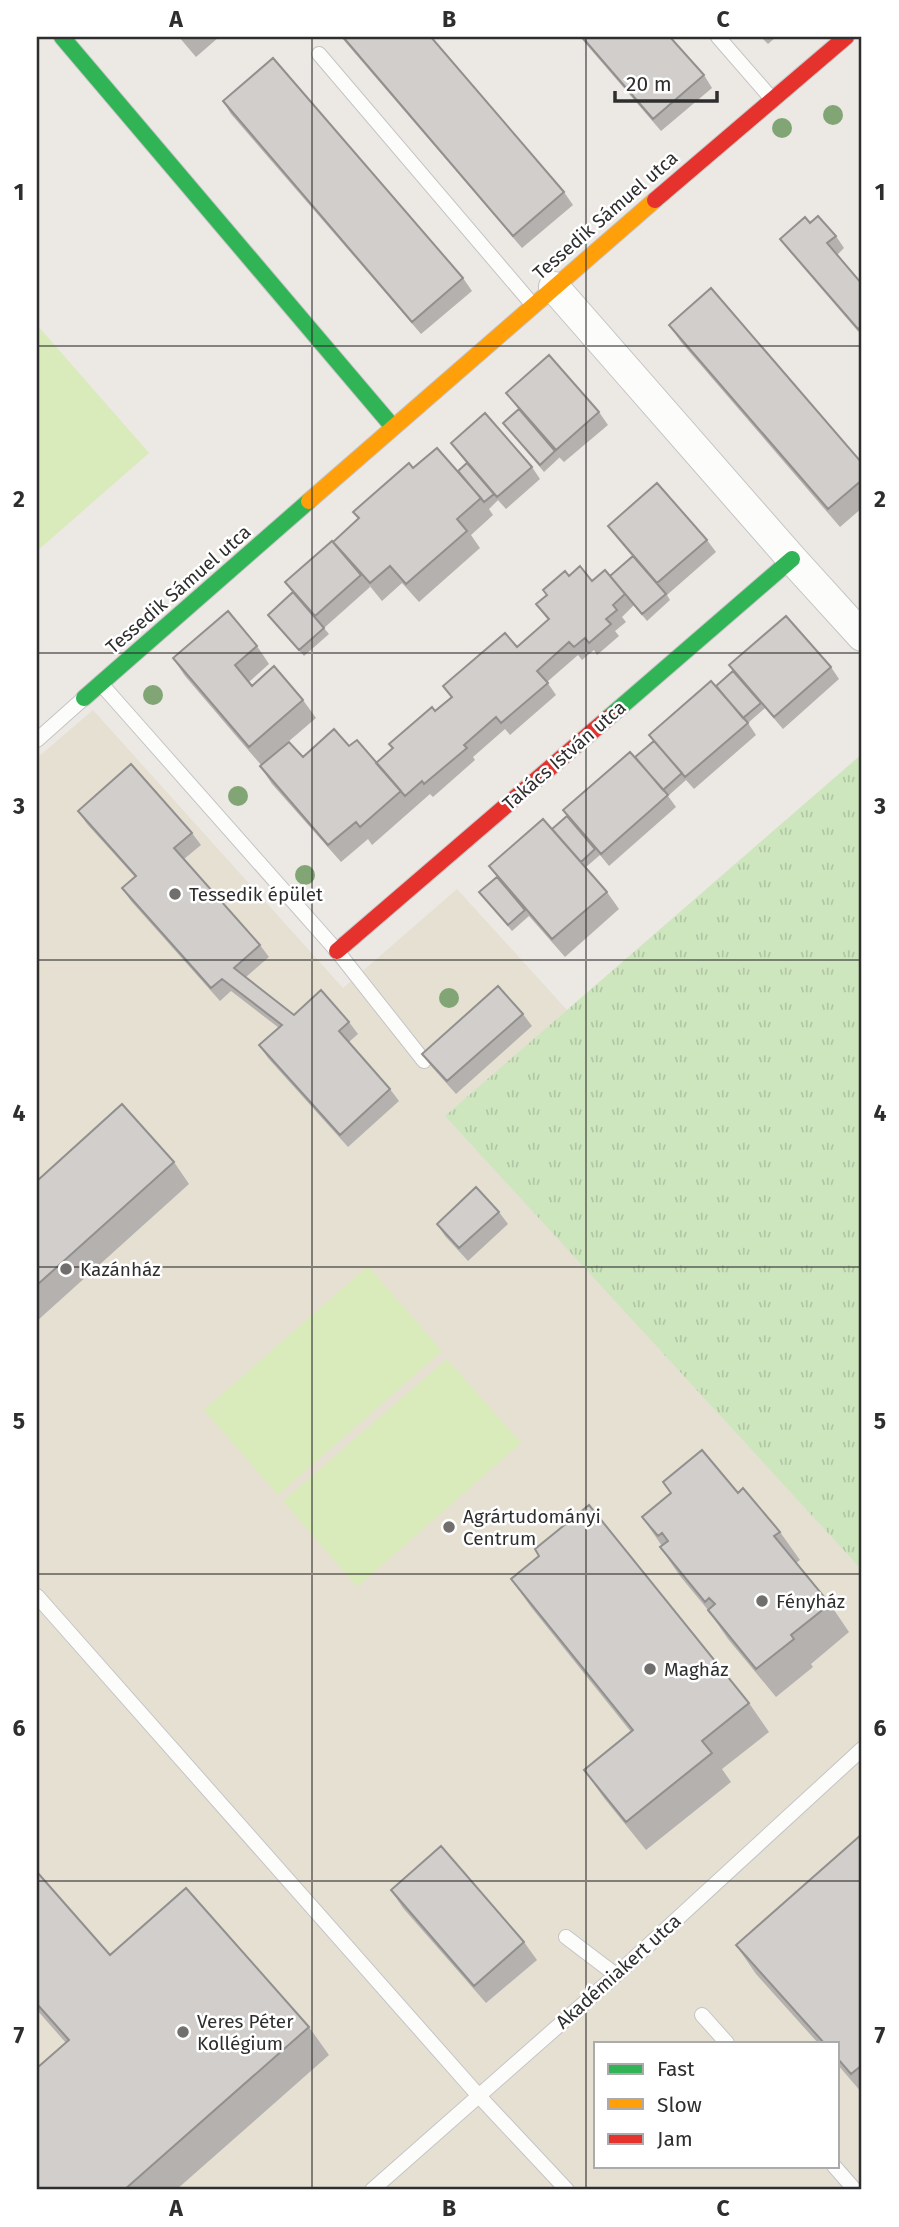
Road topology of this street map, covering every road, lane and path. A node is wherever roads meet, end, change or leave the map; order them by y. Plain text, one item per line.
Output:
1 (62, 37) edge
2 (718, 37) edge
3 (846, 37) edge
4 (319, 54) dead end
5 (772, 100) junction
6 (543, 296) junction
7 (393, 427) junction
8 (792, 559) junction
9 (862, 636) edge
10 (101, 684) junction
11 (84, 698) joint
12 (37, 740) edge
13 (337, 951) junction
14 (424, 1061) edge
15 (37, 1596) edge
16 (862, 1749) edge
17 (566, 1937) dead end
18 (615, 1975) junction
19 (702, 2015) dead end
20 (726, 2042) edge
21 (478, 2095) junction
22 (836, 2168) edge
23 (372, 2190) edge
24 (567, 2190) edge
25 (855, 2190) edge

1 - 7 street
2 - 5 lane
3 - 5 street, Tessedik Sámuel utca
4 - 6 lane
5 - 6 street, Tessedik Sámuel utca
6 - 7 street, Tessedik Sámuel utca
6 - 8 street
7 - 10 street, Tessedik Sámuel utca
8 - 9 street
8 - 13 street, Takács István utca
10 - 11 street, Tessedik Sámuel utca
10 - 13 lane
11 - 12 lane
13 - 14 lane
15 - 21 lane
16 - 18 lane, Akadémiakert utca
17 - 18 lane
18 - 21 lane, Akadémiakert utca
19 - 20 lane
21 - 23 lane, Akadémiakert utca
21 - 24 lane
22 - 25 lane

